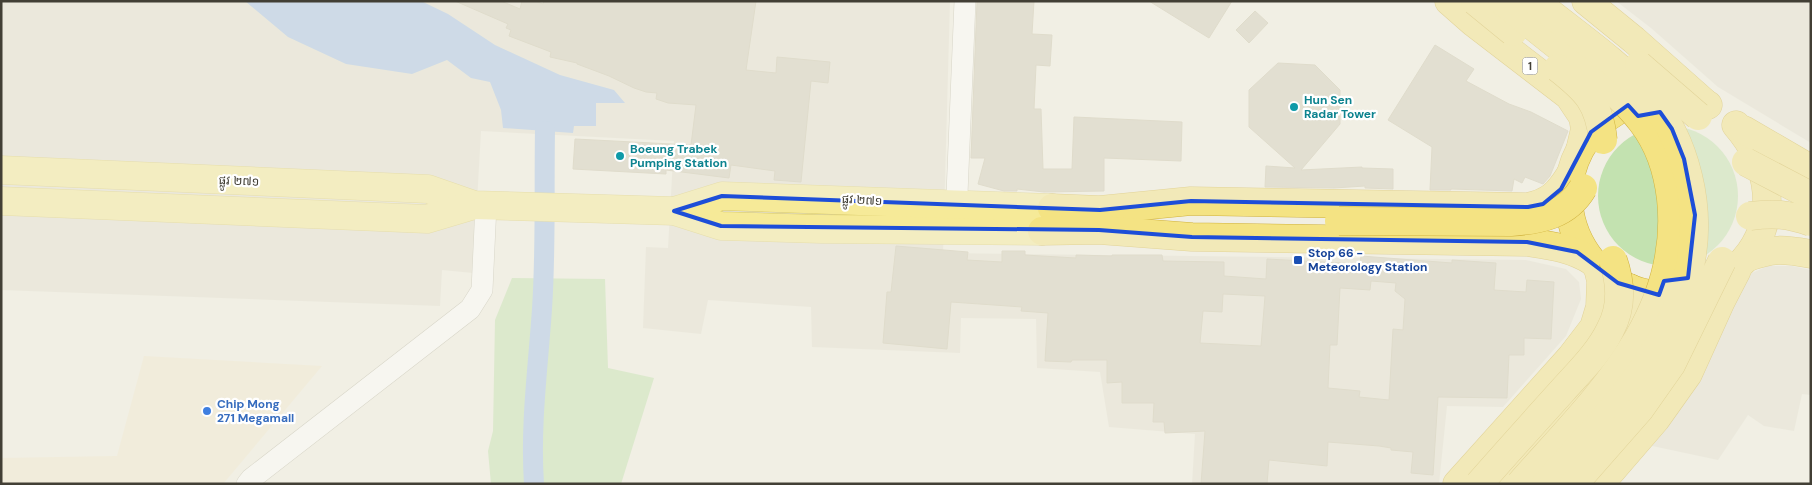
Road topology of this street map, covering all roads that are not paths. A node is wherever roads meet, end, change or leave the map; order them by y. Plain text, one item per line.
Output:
1 (965, 1) edge
2 (1449, 1) edge
3 (1475, 1) edge
4 (1502, 1) edge
5 (1535, 1) edge
6 (1562, 1) edge
7 (1586, 1) edge
8 (1703, 111) junction
9 (1736, 125) junction
10 (1592, 143) junction
11 (1746, 162) junction
12 (1811, 169) edge
13 (1, 170) edge
14 (1576, 182) junction
15 (1811, 196) edge
16 (1, 200) edge
17 (486, 205) junction
18 (1117, 208) junction
19 (956, 216) junction
20 (1750, 216) junction
21 (1047, 219) junction
22 (1811, 222) edge
23 (1811, 254) edge
24 (1736, 261) junction
25 (1601, 263) junction
26 (1630, 288) junction
27 (247, 484) edge
28 (1457, 484) edge
29 (1479, 484) edge
30 (1499, 484) edge
31 (1520, 484) edge
32 (1546, 484) edge
33 (1574, 484) edge
34 (1600, 484) edge

1 - 19 street
2 - 10 highway, 1
3 - 10 highway, bridge
4 - 31 highway, bridge
5 - 32 highway, bridge
6 - 8 highway, bridge
7 - 8 highway
8 - 9 highway
8 - 10 highway, bridge
8 - 11 highway
9 - 12 highway
9 - 24 highway
10 - 14 highway
11 - 15 highway, bridge
11 - 20 highway
13 - 17 main road, ផ្លូវ ២៧១
14 - 18 highway
14 - 18 highway, bridge
14 - 25 highway
16 - 17 main road, ផ្លូវ ២៧១
17 - 19 main road, ផ្លូវ ២៧១
17 - 27 street
18 - 21 highway
19 - 21 main road, ផ្លូវ ២៧១
20 - 22 highway, bridge
20 - 24 highway
21 - 25 highway
23 - 24 highway
24 - 25 highway, bridge
24 - 26 highway
24 - 33 highway, bridge
24 - 34 highway
25 - 26 highway
25 - 28 highway
25 - 29 highway, bridge
26 - 30 highway

